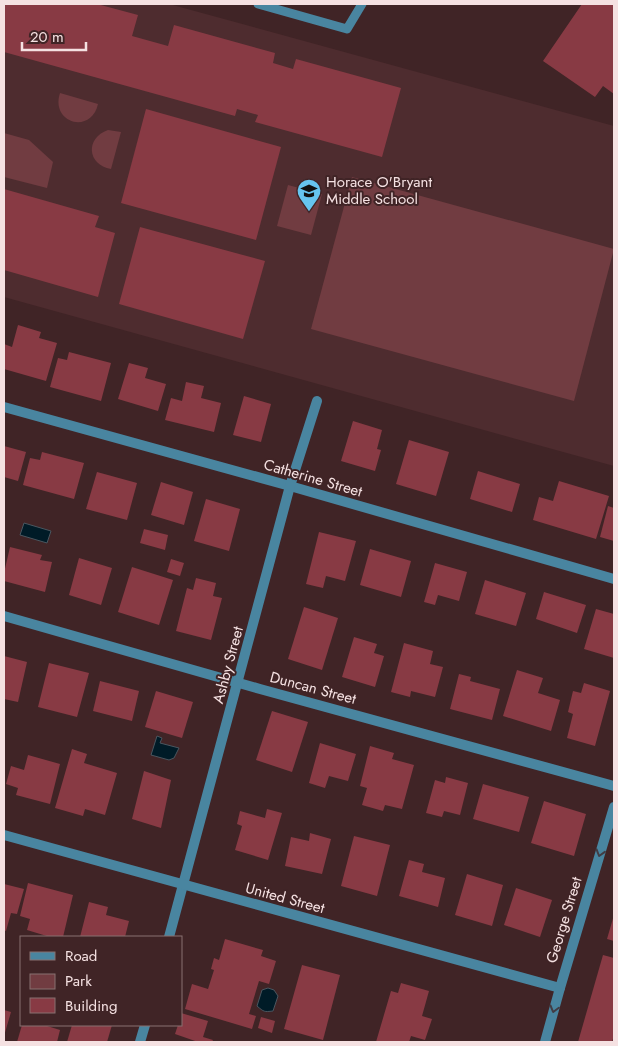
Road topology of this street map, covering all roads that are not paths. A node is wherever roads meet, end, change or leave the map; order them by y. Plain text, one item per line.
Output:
1 (258, 4) edge
2 (362, 4) edge
3 (317, 400) dead end
4 (4, 407) edge
5 (290, 486) junction
6 (614, 580) edge
7 (4, 616) edge
8 (239, 683) junction
9 (614, 786) edge
10 (614, 807) edge
11 (4, 835) edge
12 (184, 885) junction
13 (169, 936) edge
14 (560, 988) junction
15 (145, 1026) edge
16 (140, 1042) edge
17 (545, 1042) edge

1 - 2 lane
3 - 5 street, Ashby Street
4 - 5 street, Catherine Street
5 - 6 street, Catherine Street
5 - 8 street, Ashby Street
7 - 8 street, Duncan Street
8 - 9 street, Duncan Street
8 - 12 street, Ashby Street
10 -> 14 street, George Street
11 - 12 street, United Street
12 - 13 street, Ashby Street
12 - 14 street, United Street
14 -> 17 street, George Street
15 - 16 street

